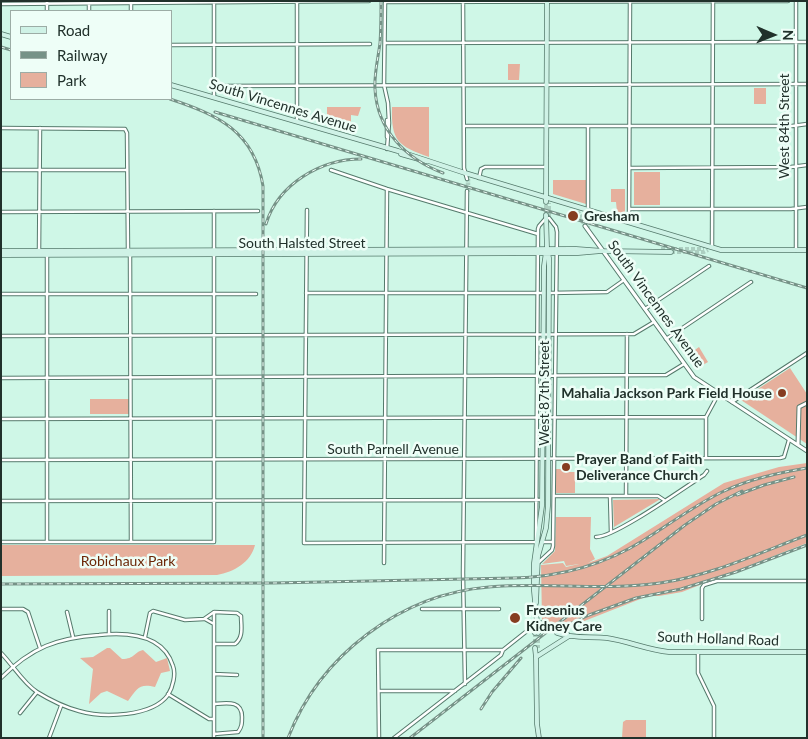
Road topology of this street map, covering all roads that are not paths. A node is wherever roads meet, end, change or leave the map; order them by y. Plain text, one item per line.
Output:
1 (713, 1) edge
2 (788, 1) edge
3 (796, 1) edge
4 (47, 2) edge
5 (131, 2) edge
6 (214, 2) edge
7 (297, 2) edge
8 (369, 2) edge
9 (385, 2) edge
10 (463, 2) edge
11 (547, 2) edge
12 (630, 2) edge
13 (89, 3) junction
14 (1, 4) edge
15 (89, 10) edge
16 (796, 42) junction
17 (807, 42) edge
18 (386, 43) junction
19 (463, 43) junction
20 (547, 43) junction
21 (630, 43) junction
22 (713, 43) junction
23 (297, 44) junction
24 (370, 44) dead end
25 (172, 45) edge
26 (214, 45) junction
27 (547, 84) junction
28 (712, 84) junction
29 (796, 84) junction
30 (807, 84) edge
31 (172, 85) edge
32 (384, 85) junction
33 (463, 85) junction
34 (630, 85) junction
35 (214, 86) junction
36 (297, 86) junction
37 (214, 97) junction
38 (297, 122) junction
39 (807, 124) edge
40 (796, 125) junction
41 (464, 126) junction
42 (547, 126) junction
43 (588, 126) junction
44 (630, 126) junction
45 (712, 126) junction
46 (1, 128) edge
47 (40, 128) junction
48 (387, 149) junction
49 (796, 166) junction
50 (807, 166) edge
51 (547, 167) junction
52 (630, 168) junction
53 (712, 168) junction
54 (1, 170) edge
55 (40, 170) junction
56 (127, 170) junction
57 (331, 170) dead end
58 (465, 174) junction
59 (479, 178) junction
60 (468, 179) tunnel mouth
61 (387, 189) junction
62 (468, 193) tunnel mouth
63 (547, 201) junction
64 (807, 207) edge
65 (573, 208) junction
66 (796, 208) junction
67 (630, 209) junction
68 (712, 209) junction
69 (307, 210) dead end
70 (588, 210) junction
71 (127, 211) junction
72 (214, 211) junction
73 (258, 211) dead end
74 (578, 211) tunnel mouth
75 (1, 212) edge
76 (39, 212) junction
77 (467, 213) junction
78 (547, 217) junction
79 (630, 222) junction
80 (587, 227) tunnel mouth
81 (538, 234) junction
82 (708, 249) junction
83 (796, 250) junction
84 (807, 250) edge
85 (1, 251) edge
86 (467, 251) junction
87 (538, 251) junction
88 (556, 251) junction
89 (604, 251) junction
90 (214, 252) junction
91 (306, 252) junction
92 (386, 252) junction
93 (547, 252) junction
94 (671, 252) tunnel mouth
95 (39, 253) junction
96 (47, 253) junction
97 (129, 253) junction
98 (1, 255) edge
99 (709, 266) dead end
100 (624, 280) junction
101 (751, 282) dead end
102 (386, 293) junction
103 (466, 293) junction
104 (538, 293) junction
105 (546, 293) junction
106 (556, 293) junction
107 (1, 294) edge
108 (47, 294) junction
109 (130, 294) junction
110 (214, 294) junction
111 (256, 294) dead end
112 (306, 294) junction
113 (645, 309) junction
114 (654, 322) junction
115 (466, 334) junction
116 (537, 334) junction
117 (546, 334) junction
118 (556, 334) junction
119 (627, 334) junction
120 (214, 335) junction
121 (305, 335) junction
122 (386, 335) junction
123 (1, 336) edge
124 (47, 336) junction
125 (130, 336) junction
126 (666, 339) junction
127 (807, 353) edge
128 (684, 364) junction
129 (626, 375) junction
130 (305, 376) junction
131 (385, 376) junction
132 (466, 376) junction
133 (536, 376) junction
134 (543, 376) junction
135 (548, 376) junction
136 (555, 376) junction
137 (47, 377) junction
138 (130, 377) junction
139 (214, 377) junction
140 (1, 378) edge
141 (719, 393) junction
142 (732, 402) junction
143 (807, 403) edge
144 (465, 417) junction
145 (536, 417) junction
146 (543, 417) junction
147 (548, 417) junction
148 (555, 417) junction
149 (626, 417) junction
150 (706, 417) junction
151 (47, 418) junction
152 (130, 418) junction
153 (214, 418) junction
154 (304, 418) junction
155 (385, 418) junction
156 (1, 419) edge
157 (789, 440) junction
158 (798, 446) junction
159 (807, 451) edge
160 (542, 458) junction
161 (548, 458) junction
162 (554, 458) junction
163 (626, 458) junction
164 (706, 458) junction
165 (384, 459) junction
166 (465, 459) junction
167 (536, 459) junction
168 (1, 460) edge
169 (47, 460) junction
170 (131, 460) junction
171 (214, 460) junction
172 (304, 460) junction
173 (708, 471) dead end
174 (554, 496) junction
175 (610, 496) junction
176 (626, 496) junction
177 (535, 500) junction
178 (542, 500) junction
179 (548, 500) junction
180 (664, 500) junction
181 (47, 501) junction
182 (131, 501) junction
183 (214, 501) junction
184 (304, 501) junction
185 (384, 501) junction
186 (464, 501) junction
187 (1, 502) edge
188 (610, 533) junction
189 (596, 537) dead end
190 (1, 542) edge
191 (47, 542) junction
192 (131, 542) junction
193 (384, 542) junction
194 (464, 542) junction
195 (536, 542) junction
196 (542, 542) junction
197 (553, 542) junction
198 (384, 563) dead end
199 (537, 563) junction
200 (807, 581) edge
201 (536, 603) junction
202 (1, 609) edge
203 (422, 609) dead end
204 (464, 609) junction
205 (499, 609) dead end
206 (109, 611) dead end
207 (67, 612) dead end
208 (214, 612) junction
209 (204, 618) junction
210 (702, 619) dead end
211 (214, 624) junction
212 (536, 625) junction
213 (545, 626) tunnel mouth
214 (558, 632) tunnel mouth
215 (109, 634) junction
216 (536, 634) tunnel mouth
217 (569, 636) junction
218 (73, 637) junction
219 (144, 637) junction
220 (214, 644) junction
221 (40, 648) junction
222 (536, 648) tunnel mouth
223 (464, 650) junction
224 (502, 650) junction
225 (698, 652) junction
226 (807, 652) edge
227 (1, 653) edge
228 (536, 657) junction
229 (13, 666) junction
230 (214, 674) junction
231 (237, 675) dead end
232 (1, 678) edge
233 (465, 684) junction
234 (379, 691) junction
235 (456, 691) junction
236 (37, 692) junction
237 (168, 694) junction
238 (214, 704) junction
239 (62, 706) junction
240 (20, 713) dead end
241 (214, 719) junction
242 (214, 736) edge
243 (49, 738) edge
244 (379, 738) edge
245 (394, 738) edge
246 (539, 738) edge
247 (714, 738) edge

1 - 2 street
1 - 12 street
1 - 22 street
3 - 16 street, West 84th Street
4 - 13 street
4 - 14 street
5 - 6 street
5 - 13 street
6 - 7 street
6 - 26 street
7 - 8 street
7 - 23 street
9 - 10 street
9 - 18 street
10 - 11 street
10 - 19 street
11 - 12 street
11 - 20 main road
12 - 21 street
13 - 15 street
16 - 17 street
16 - 22 street
16 - 29 street, West 84th Street
18 - 19 street
18 - 32 street
19 - 20 street
19 - 33 street
20 - 21 street
20 - 27 main road
21 - 22 street
21 - 34 street
22 - 28 street
23 - 24 street
23 - 26 street
23 - 36 street
25 - 26 street
26 - 35 street
27 - 33 street
27 - 34 street
27 - 42 main road
28 - 29 street
28 - 34 street
28 - 45 street
29 - 30 street
29 - 40 street, West 84th Street
31 - 37 main road, South Vincennes Avenue
32 - 33 street
32 - 36 street
32 - 48 street
33 - 41 street
34 - 44 street
35 - 36 street
35 - 37 street
36 - 38 street
37 - 38 main road, South Vincennes Avenue
38 - 48 main road, South Vincennes Avenue
39 - 40 street
40 - 45 street
40 - 49 street, West 84th Street
41 - 42 street
41 - 58 street
42 - 43 street
42 - 51 main road
43 - 44 street
43 - 70 street
44 - 45 street
44 - 52 street
45 - 53 street
46 - 47 street
47 - 55 street
47 - 56 street
48 - 58 main road, South Vincennes Avenue
49 - 50 street
49 - 53 street
49 - 66 street, West 84th Street
51 - 59 street
51 - 63 main road
52 - 53 street
52 - 67 street
53 - 68 street
54 - 55 street
55 - 56 street
55 - 76 street
56 - 71 street
57 - 61 street
58 - 59 main road, South Vincennes Avenue
58 - 60 street
59 - 63 main road, South Vincennes Avenue
61 - 77 street
61 - 92 street
62 - 77 street
63 - 65 main road, South Vincennes Avenue
64 - 66 street
65 - 70 main road, South Vincennes Avenue
65 - 74 street
66 - 68 street
66 - 83 street, West 84th Street
67 - 68 street
67 - 79 street
68 - 82 street
69 - 91 street
70 - 79 main road, South Vincennes Avenue
71 - 72 street
71 - 76 street
71 - 97 street
72 - 73 street
72 - 90 street
75 - 76 street
76 - 95 street
77 - 81 street
77 - 86 street
78 - 81 street, West 87th Street
78 - 88 street, West 87th Street
78 - 93 main road, West 87th Street
79 - 82 main road, South Vincennes Avenue
80 - 89 street, South Vincennes Avenue
81 - 87 street, West 87th Street
82 - 83 main road
83 - 84 main road
85 - 95 main road, South Halsted Street
86 - 87 main road, South Halsted Street
86 - 92 main road, South Halsted Street
86 - 103 street
87 - 93 main road, South Halsted Street
87 - 104 street, West 87th Street
88 - 89 main road, South Halsted Street
88 - 93 main road, South Halsted Street
88 - 106 street, West 87th Street
89 - 94 main road, South Halsted Street
89 - 100 street, South Vincennes Avenue
90 - 91 main road, South Halsted Street
90 - 97 main road, South Halsted Street
90 - 110 street
91 - 92 main road, South Halsted Street
91 - 112 street
92 - 102 street
93 - 105 main road, West 87th Street
95 - 96 main road, South Halsted Street
95 - 98 main road, South Halsted Street
96 - 97 main road, South Halsted Street
96 - 108 street
97 - 109 street
99 - 113 street
100 - 106 street
100 - 113 street, South Vincennes Avenue
101 - 126 street
102 - 103 street
102 - 112 street
102 - 122 street
103 - 104 street
103 - 115 street
104 - 105 street
104 - 116 street, West 87th Street
105 - 106 street
105 - 117 main road, West 87th Street
106 - 118 street, West 87th Street
107 - 108 street
108 - 109 street
108 - 124 street
109 - 110 street
109 - 125 street
110 - 111 street
110 - 120 street
112 - 121 street
113 - 114 street, South Vincennes Avenue
114 - 119 street
114 - 126 street, South Vincennes Avenue
115 - 116 street
115 - 122 street
115 - 132 street
116 - 117 street
116 - 133 street, West 87th Street
117 - 118 street
117 - 134 main road, West 87th Street
117 - 135 main road, West 87th Street
118 - 119 street
118 - 136 street, West 87th Street
119 - 129 street
120 - 121 street
120 - 125 street
120 - 139 street
121 - 122 street
121 - 130 street
122 - 131 street
123 - 124 street
124 - 125 street
124 - 137 street
125 - 138 street
126 - 128 street, South Vincennes Avenue
127 - 142 street
128 - 129 street
128 - 141 street, South Vincennes Avenue
129 - 136 street
129 - 149 street
130 - 131 street
130 - 139 street
130 - 154 street
131 - 132 street
131 - 155 street
132 - 133 street
132 - 144 street
133 - 134 street
133 - 145 street, West 87th Street
134 - 135 street
134 - 146 main road, West 87th Street
135 - 136 street
135 - 147 main road, West 87th Street
136 - 148 street, West 87th Street
137 - 138 street
137 - 140 street
137 - 151 street
138 - 139 street
138 - 152 street
139 - 153 street
141 - 142 street, South Vincennes Avenue
141 - 150 street
142 - 157 street, South Vincennes Avenue
143 - 158 street
144 - 145 street
144 - 155 street
144 - 166 street
145 - 146 street
145 - 167 street, West 87th Street
146 - 147 street
146 - 160 main road, West 87th Street
147 - 148 street
147 - 161 main road, West 87th Street
148 - 149 street
148 - 162 street, West 87th Street
149 - 150 street
149 - 163 street
150 - 164 street
151 - 152 street
151 - 156 street
151 - 169 street
152 - 153 street
152 - 170 street
153 - 154 street
153 - 171 street
154 - 155 street
154 - 172 street
155 - 165 street
157 - 158 street, South Vincennes Avenue
157 - 164 street, South Parnell Avenue
158 - 159 street, South Vincennes Avenue
160 - 161 street, South Parnell Avenue
160 - 167 street, South Parnell Avenue
160 - 178 main road, West 87th Street
161 - 162 street, South Parnell Avenue
161 - 179 main road, West 87th Street
162 - 163 street, South Parnell Avenue
162 - 174 street, West 87th Street
163 - 164 street, South Parnell Avenue
163 - 176 street
165 - 166 street, South Parnell Avenue
165 - 172 street, South Parnell Avenue
165 - 185 street
166 - 167 street, South Parnell Avenue
166 - 186 street
167 - 177 street, West 87th Street
168 - 169 street, South Parnell Avenue
169 - 170 street, South Parnell Avenue
169 - 181 street
170 - 171 street, South Parnell Avenue
170 - 182 street
171 - 172 street, South Parnell Avenue
171 - 183 street
172 - 184 street
173 - 180 street
174 - 175 street
174 - 197 street, West 87th Street
175 - 176 street
175 - 188 street
176 - 180 street
177 - 178 street
177 - 186 street
177 - 195 street, West 87th Street
178 - 179 street
178 - 195 main road, West 87th Street
179 - 196 main road, West 87th Street
180 - 188 street
181 - 182 street
181 - 187 street
181 - 191 street
182 - 183 street
182 - 192 street
183 - 184 street
183 - 192 street
184 - 185 street
184 - 193 street
185 - 186 street
185 - 193 street
186 - 194 street
188 - 189 street
190 - 191 street
191 - 192 street
193 - 194 street
193 - 198 street
194 - 195 street
194 - 204 street
195 - 196 street
195 - 201 main road, West 87th Street
196 - 197 street
196 - 199 main road, West 87th Street
197 - 199 street
199 - 201 main road, West 87th Street
200 - 210 street
201 - 212 main road, West 87th Street
202 - 221 street
203 - 204 street
204 - 205 street
204 - 223 street
206 - 215 street
207 - 218 street
208 - 209 street
208 - 211 street
208 - 220 street
209 - 211 street
209 - 219 street
211 - 220 street
212 - 213 main road
212 - 216 main road, West 87th Street
212 - 224 street
214 - 217 main road, South Holland Road
215 - 218 street
215 - 219 street
217 - 225 main road, South Holland Road
217 - 228 main road
218 - 221 street
219 - 237 street
220 - 230 street
221 - 229 street
222 - 228 main road
223 - 224 street
223 - 233 street
223 - 234 street
224 - 233 street
225 - 226 main road, South Holland Road
225 - 247 street
227 - 229 street
228 - 246 main road
229 - 232 street
229 - 236 street
230 - 231 street
230 - 238 street
233 - 235 street
234 - 235 street
234 - 244 street
235 - 245 street
236 - 239 street
236 - 240 street
237 - 239 street
237 - 241 street
238 - 241 street
238 - 242 street
239 - 243 street
241 - 242 street

